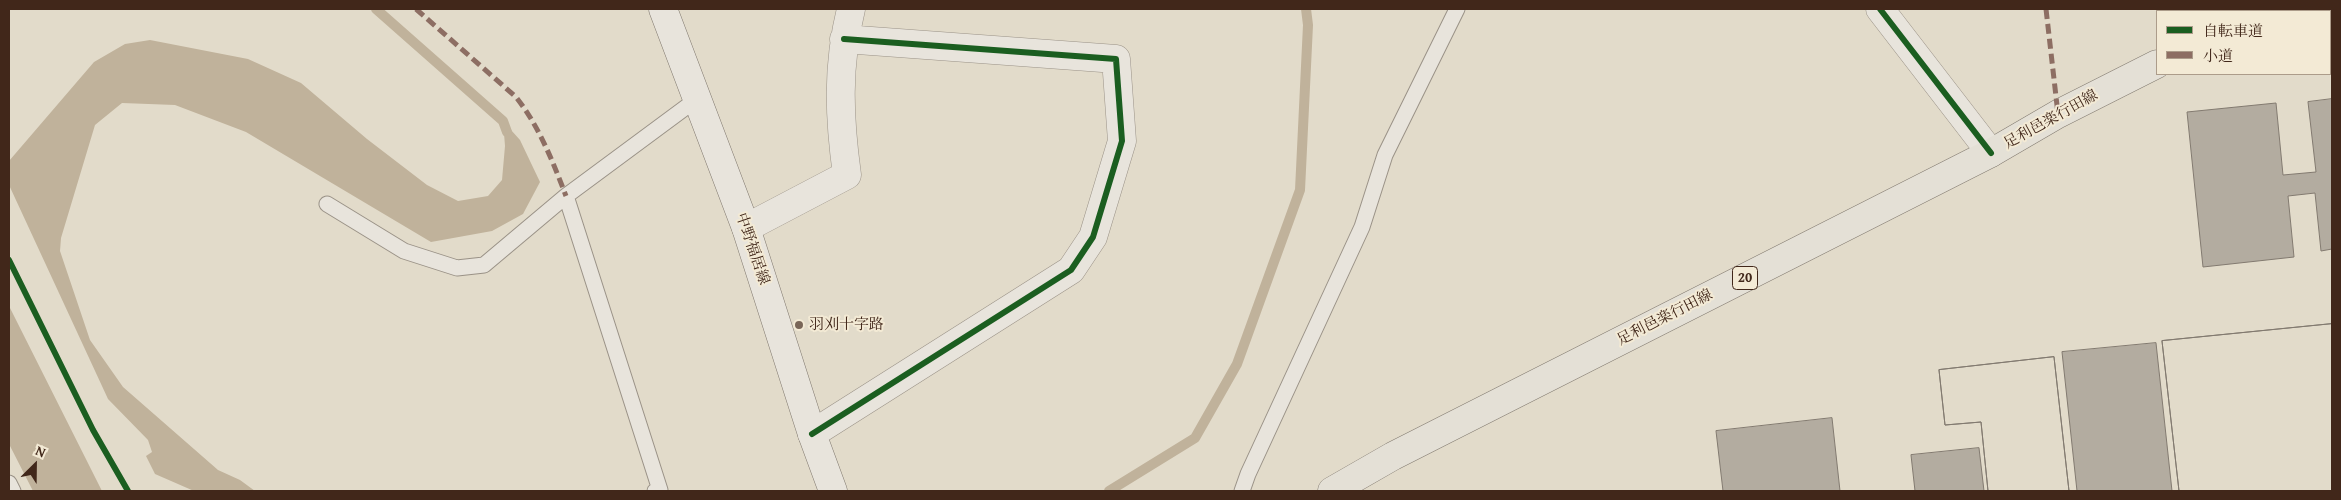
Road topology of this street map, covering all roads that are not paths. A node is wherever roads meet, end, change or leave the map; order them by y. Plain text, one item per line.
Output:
1 (663, 9) edge
2 (851, 9) edge
3 (1457, 9) edge
4 (1880, 9) edge
5 (844, 39) junction
6 (2156, 65) edge
7 (697, 99) junction
8 (1991, 153) junction
9 (566, 196) junction
10 (328, 204) dead end
11 (746, 228) junction
12 (812, 434) junction
13 (9, 483) edge
14 (13, 491) edge
15 (655, 491) edge
16 (833, 491) edge
17 (1242, 491) edge
18 (1332, 491) edge

1 - 7 street, 中野福居線
2 - 5 street
3 - 17 lane
4 - 8 street
5 - 11 street
5 - 12 street
6 - 8 main road, 足利邑楽行田線 / 20
7 - 9 lane
7 - 11 street, 中野福居線
8 - 18 main road, 足利邑楽行田線 / 20
9 - 10 lane
9 - 15 lane
11 - 12 street, 中野福居線
12 - 16 street, 中野福居線
13 - 14 lane

